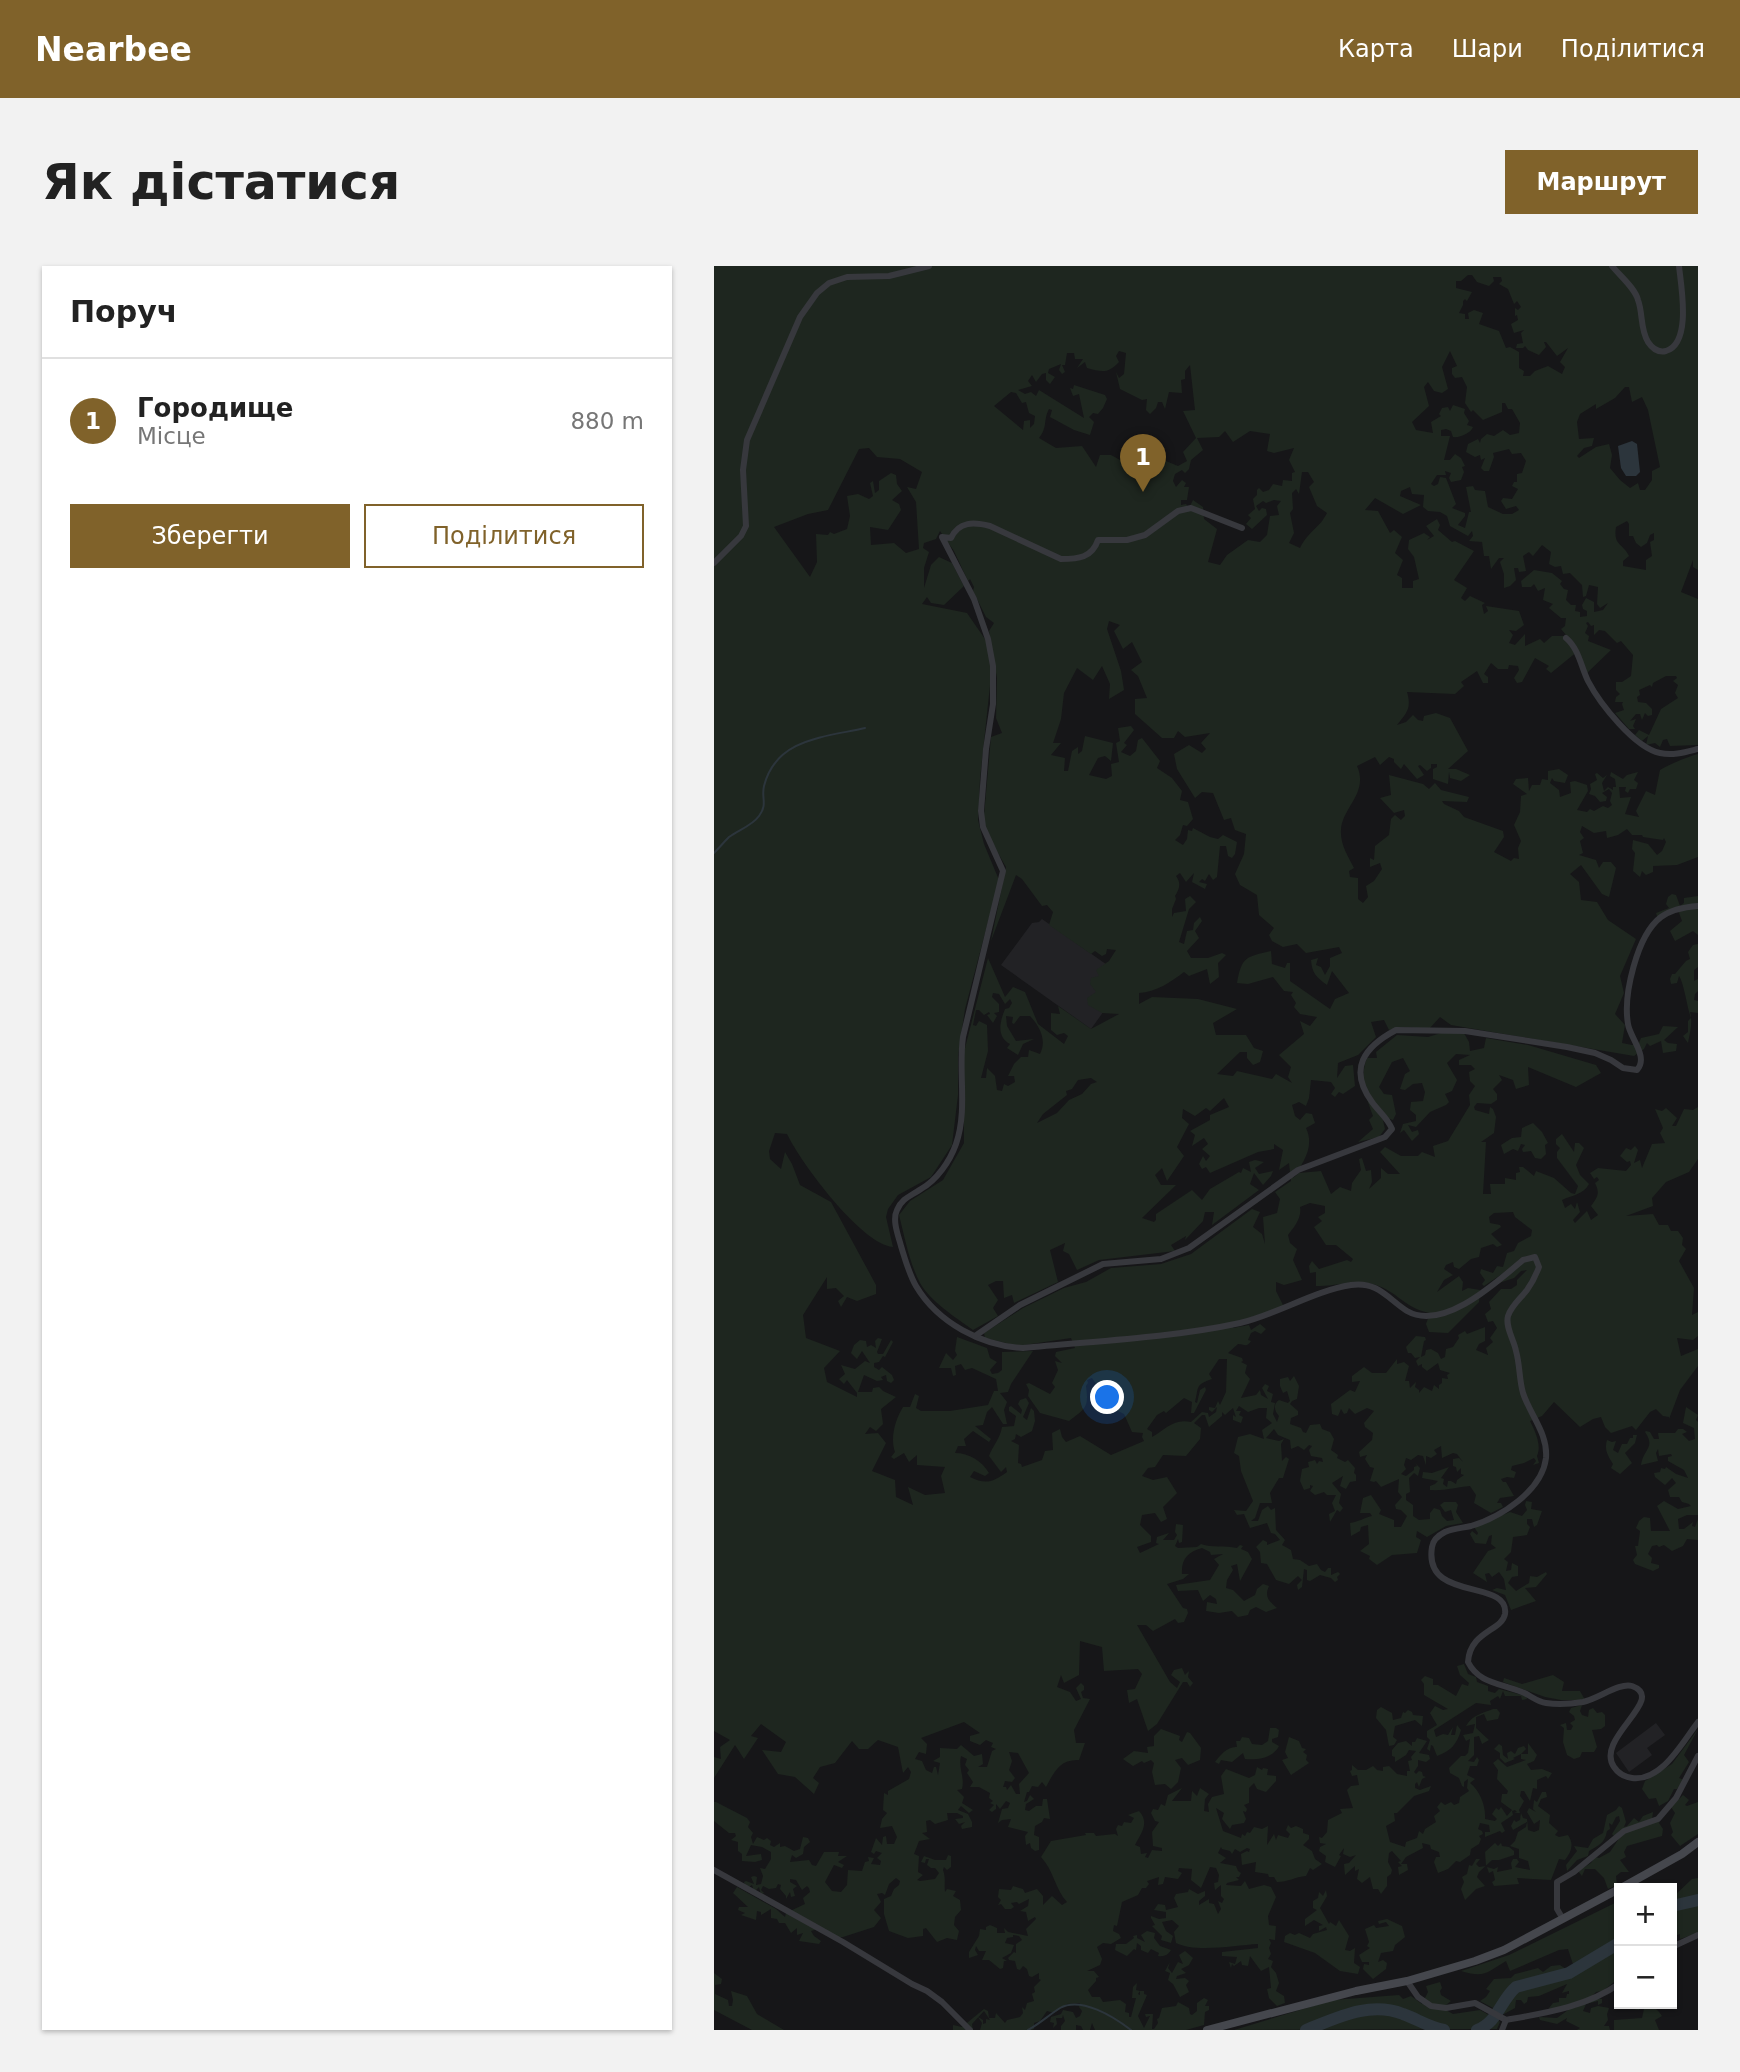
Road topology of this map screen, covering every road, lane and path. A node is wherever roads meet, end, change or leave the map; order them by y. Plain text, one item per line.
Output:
1 (929, 266) edge
2 (1612, 266) edge
3 (1679, 266) edge
4 (1242, 528) dead end
5 (714, 563) edge
6 (1566, 638) dead end
7 (1698, 749) edge
8 (1698, 906) edge
9 (975, 1336) junction
10 (1698, 1722) edge
11 (1698, 1756) edge
12 (1698, 1842) edge
13 (714, 1870) edge
14 (1631, 1883) edge
15 (1614, 1892) edge
16 (1563, 1919) junction
17 (1698, 1935) edge
18 (1674, 1946) edge
19 (1407, 1981) junction
20 (1614, 1987) edge
21 (1506, 2020) junction
22 (970, 2030) edge
23 (1207, 2030) edge
24 (1502, 2030) edge

1 - 5 street
2 - 3 street
4 - 9 street
6 - 7 street
8 - 9 street
9 - 10 street
11 - 16 street
12 - 14 main road
13 - 22 street
15 - 16 main road
16 - 19 main road
17 - 18 street
19 - 21 street
19 - 23 main road
20 - 21 street
21 - 24 street

